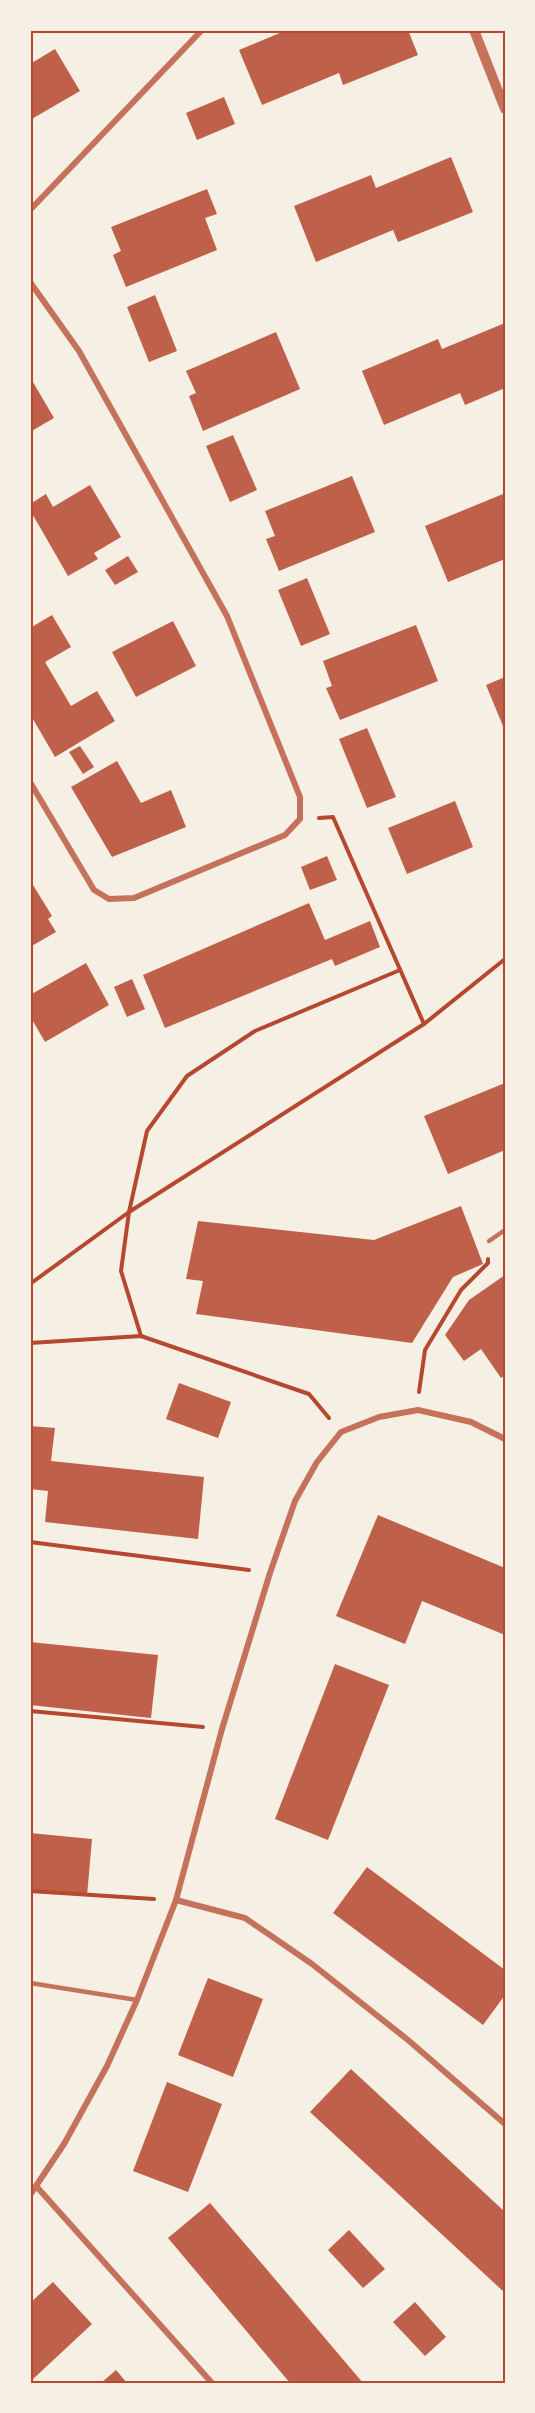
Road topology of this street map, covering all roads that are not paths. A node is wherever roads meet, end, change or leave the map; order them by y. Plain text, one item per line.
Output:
1 (202, 30) edge
2 (474, 30) edge
3 (505, 109) edge
4 (30, 210) edge
5 (30, 282) edge
6 (30, 782) edge
7 (505, 1230) edge
8 (489, 1241) dead end
9 (505, 1439) edge
10 (176, 1900) junction
11 (30, 1983) edge
12 (136, 2000) junction
13 (505, 2124) edge
14 (37, 2187) junction
15 (30, 2194) edge
16 (212, 2383) edge

1 - 4 street
2 - 3 street
5 - 6 street
7 - 8 lane
9 - 10 street
10 - 12 street
10 - 13 street
11 - 12 lane
12 - 14 street
14 - 15 street
14 - 16 street

